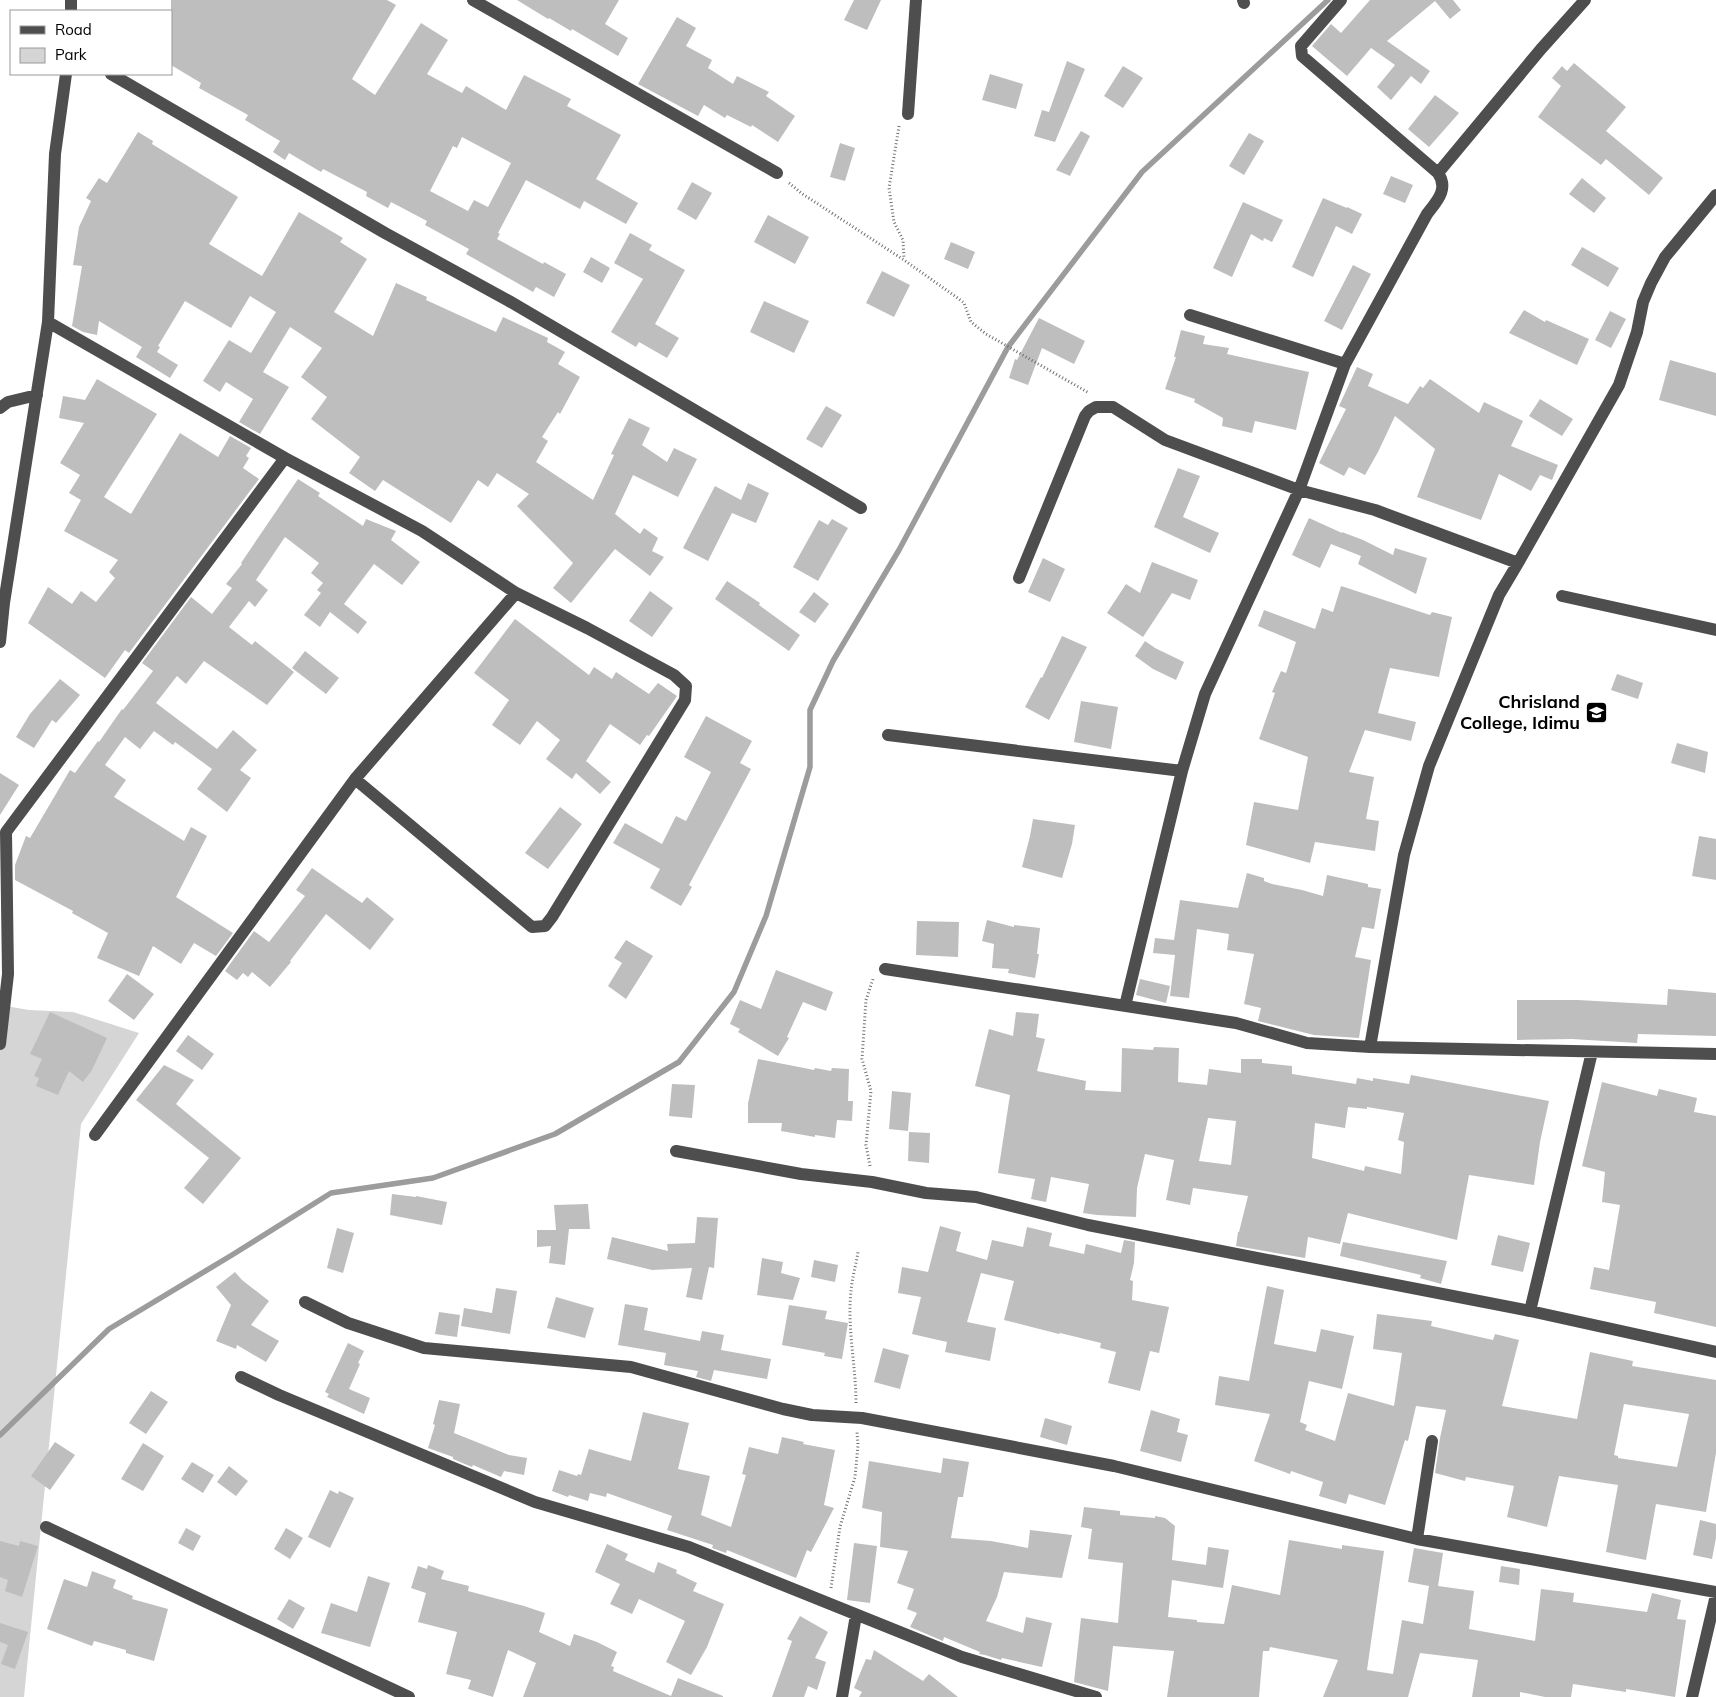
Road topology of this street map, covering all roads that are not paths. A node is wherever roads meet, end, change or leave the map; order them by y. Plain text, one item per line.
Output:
1 (473, 0) edge
2 (916, 0) edge
3 (1341, 0) edge
4 (1585, 0) edge
5 (66, 75) edge
6 (114, 75) edge
7 (908, 114) road end
8 (777, 173) road end
9 (1438, 173) junction
10 (1716, 195) edge
11 (1190, 315) dead end
12 (48, 322) junction
13 (1345, 364) junction
14 (36, 395) junction
15 (0, 408) edge
16 (285, 458) junction
17 (1299, 490) junction
18 (861, 508) dead end
19 (1518, 564) junction
20 (1019, 578) dead end
21 (516, 592) junction
22 (1562, 596) dead end
23 (1716, 630) edge
24 (0, 642) edge
25 (888, 735) dead end
26 (1182, 771) junction
27 (355, 779) junction
28 (3, 829) edge
29 (885, 969) road end
30 (1125, 1006) junction
31 (0, 1044) edge
32 (1370, 1046) junction
33 (1592, 1052) junction
34 (1716, 1054) edge
35 (95, 1135) dead end
36 (676, 1150) dead end
37 (306, 1302) dead end
38 (1530, 1311) junction
39 (1716, 1352) edge
40 (241, 1377) dead end
41 (1432, 1440) dead end
42 (46, 1527) dead end
43 (1417, 1539) junction
44 (1716, 1593) edge
45 (856, 1615) junction
46 (409, 1697) edge
47 (842, 1697) edge
48 (1096, 1697) edge
49 (1692, 1697) edge

1 - 8 street
2 - 7 street
3 - 9 street
4 - 9 street
5 - 12 street
6 - 18 street
9 - 13 street
10 - 19 street
11 - 13 street
12 - 14 street
12 - 16 street
13 - 17 street
14 - 15 street
14 - 24 street
16 - 21 street
16 - 28 street
17 - 19 street
17 - 20 street
17 - 26 street
19 - 32 street
21 - 27 street
21 - 27 street
22 - 23 street
25 - 26 street
26 - 30 street
27 - 35 street
28 - 31 street
29 - 30 street
30 - 32 street
32 - 33 street
33 - 34 street
33 - 38 street
36 - 38 street
37 - 43 street
38 - 39 street
40 - 45 street
41 - 43 street
42 - 46 street
43 - 44 street
44 - 49 street
45 - 47 street
45 - 48 street

